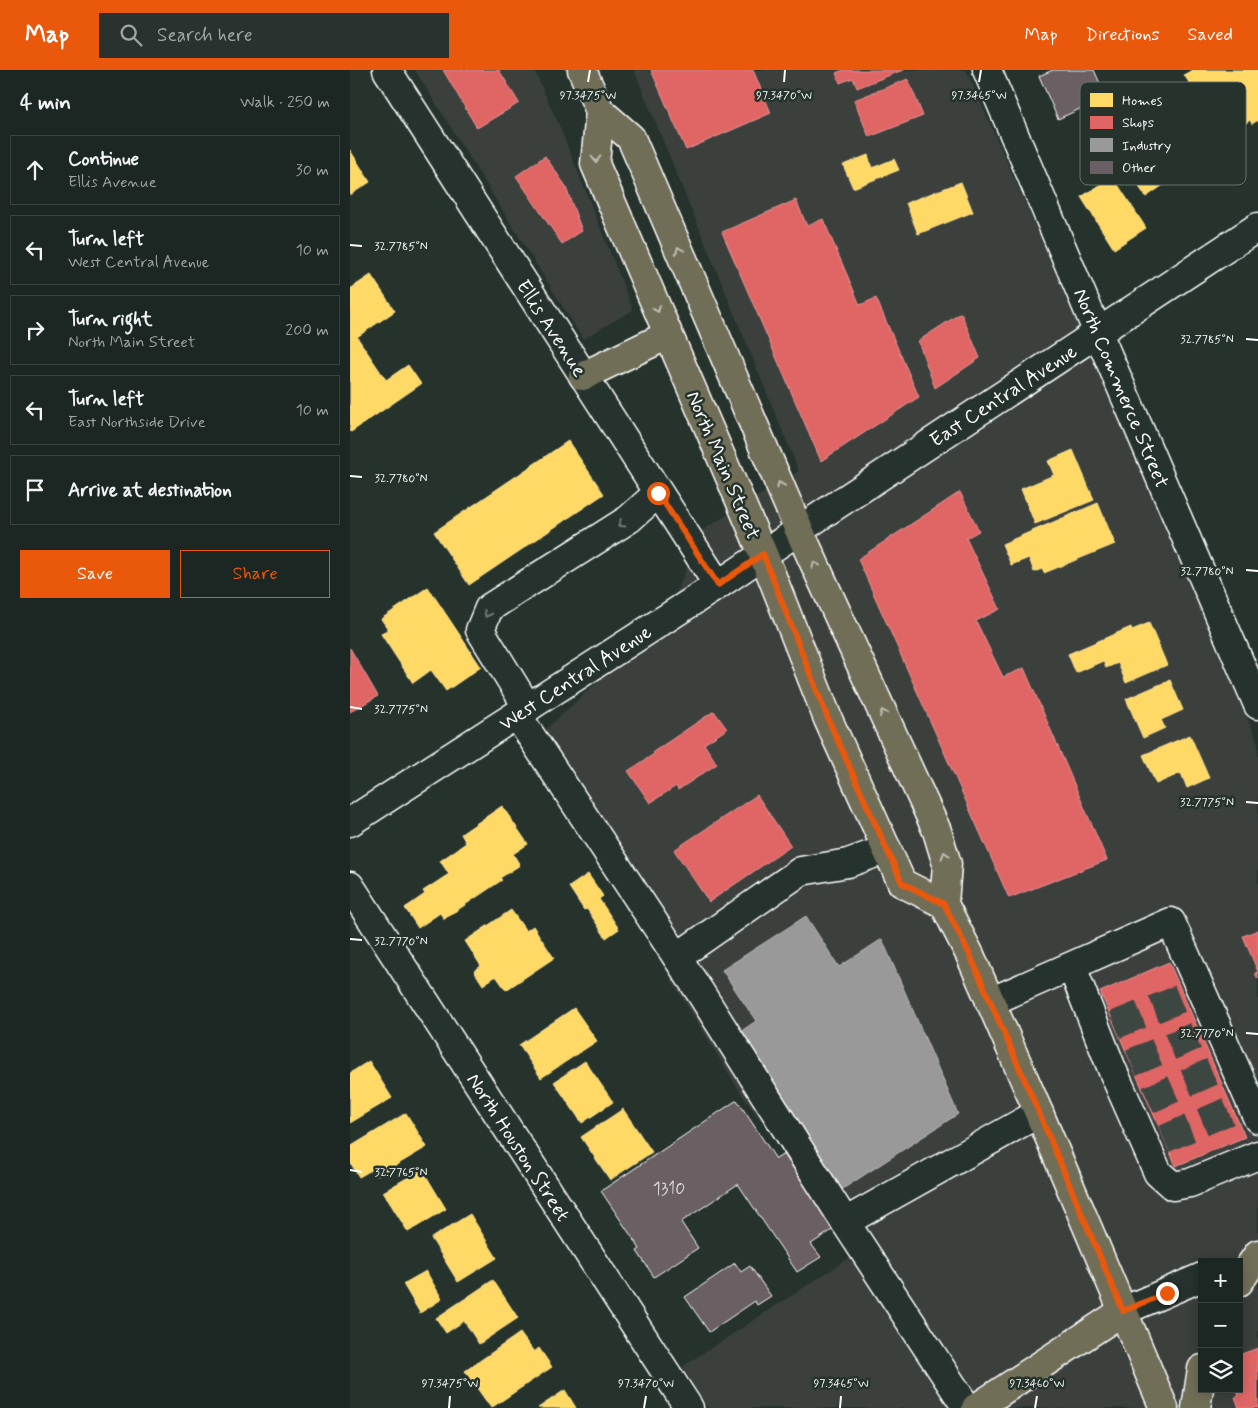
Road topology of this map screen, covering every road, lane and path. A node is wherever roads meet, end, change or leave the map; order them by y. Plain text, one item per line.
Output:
1 (387, 70) edge
2 (582, 70) edge
3 (987, 70) edge
4 (600, 111) junction
5 (1258, 227) edge
6 (1098, 333) junction
7 (668, 335) junction
8 (583, 376) junction
9 (658, 493) junction
10 (799, 530) junction
11 (763, 554) junction
12 (718, 585) junction
13 (1258, 705) edge
14 (522, 711) junction
15 (350, 822) edge
16 (887, 849) junction
17 (350, 886) edge
18 (944, 904) junction
19 (677, 958) junction
20 (1072, 967) junction
21 (990, 1002) junction
22 (1247, 1110) edge
23 (1039, 1113) junction
24 (1258, 1155) edge
25 (845, 1222) junction
26 (1258, 1253) edge
27 (1243, 1260) edge
28 (1243, 1276) edge
29 (1198, 1279) edge
30 (1123, 1311) junction
31 (1198, 1393) edge
32 (689, 1408) edge
33 (967, 1408) edge
34 (976, 1408) edge
35 (1164, 1408) edge
36 (1196, 1408) edge

1 - 8 street, Ellis Avenue
2 - 4 main road
3 - 6 street, North Commerce Street
4 -> 7 main road, North Main Street
10 -> 4 main road
5 - 6 street, East Central Avenue
6 - 10 street, East Central Avenue
6 - 13 street, North Commerce Street
7 - 8 main road
7 - 11 main road, North Main Street
8 - 9 street, Ellis Avenue
9 - 12 street, Ellis Avenue
9 -> 14 street
10 - 11 street, West Central Avenue
18 -> 10 main road
11 - 12 street, West Central Avenue
11 - 16 main road, North Main Street
12 - 14 street, West Central Avenue
14 - 15 street, West Central Avenue
14 - 19 street
16 - 18 main road, North Main Street
16 - 19 street
17 - 32 street, North Houston Street
18 - 21 main road
19 - 25 street
20 - 21 street
20 - 22 street
20 - 24 street
21 - 23 main road
23 - 25 street
23 - 30 main road
25 - 33 street
26 - 27 street
26 - 28 main road
29 - 30 street
30 - 34 main road
30 - 35 main road
31 - 36 main road

